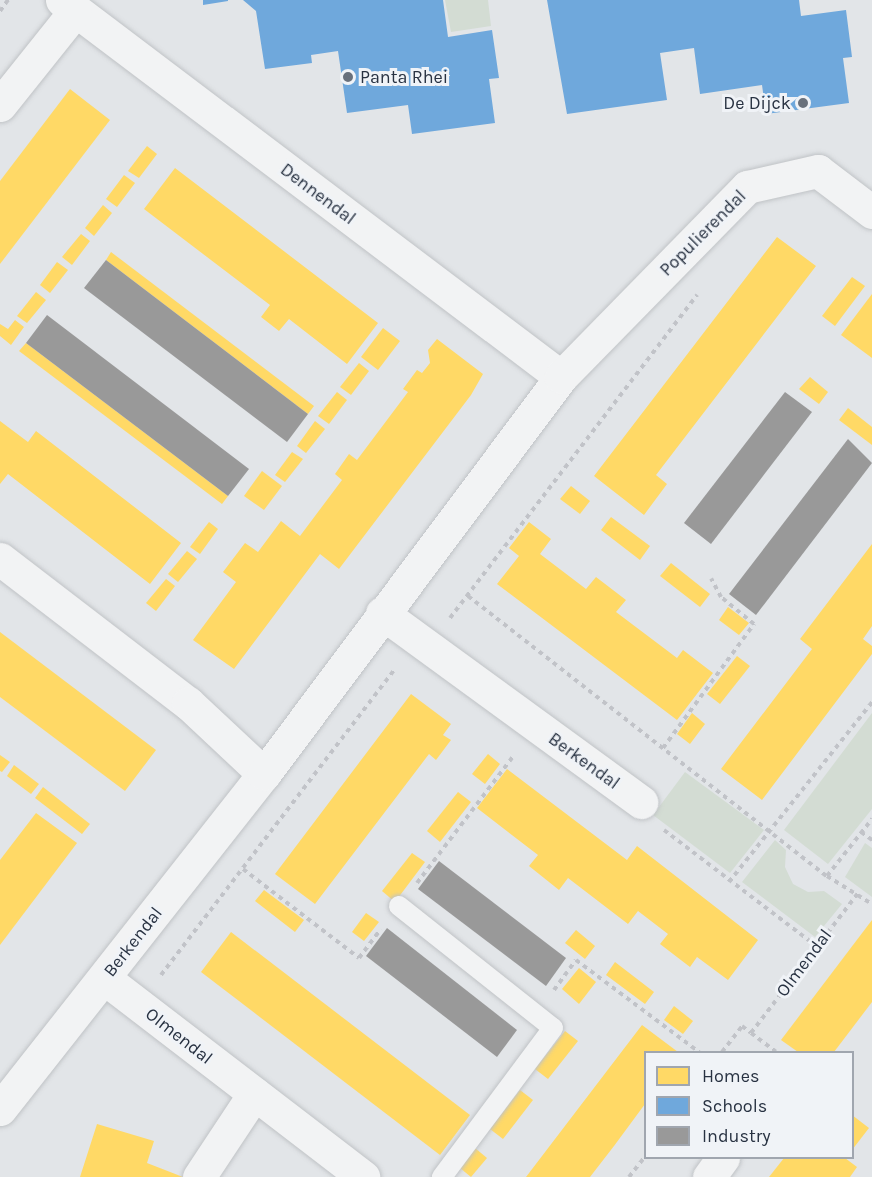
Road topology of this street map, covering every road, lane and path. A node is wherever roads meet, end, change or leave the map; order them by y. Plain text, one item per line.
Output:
1 (8, 0) edge
2 (69, 5) edge
3 (0, 11) edge
4 (0, 105) edge
5 (872, 212) edge
6 (699, 292) dead end
7 (561, 377) junction
8 (0, 559) edge
9 (711, 578) dead end
10 (468, 596) junction
11 (382, 613) junction
12 (428, 647) junction
13 (872, 702) edge
14 (537, 726) junction
15 (663, 748) junction
16 (264, 774) junction
17 (642, 802) joint
18 (872, 819) edge
19 (771, 832) junction
20 (861, 832) junction
21 (872, 840) edge
22 (243, 868) junction
23 (827, 876) junction
24 (729, 882) junction
25 (858, 893) junction
26 (872, 904) edge
27 (399, 906) junction
28 (816, 946) junction
29 (104, 978) junction
30 (138, 1004) junction
31 (535, 1014) junction
32 (751, 1033) junction
33 (696, 1051) edge
34 (723, 1051) edge
35 (774, 1051) edge
36 (254, 1094) junction
37 (0, 1109) edge
38 (644, 1156) edge
39 (722, 1159) edge
40 (199, 1177) edge
41 (363, 1177) edge
42 (442, 1177) edge
43 (629, 1177) edge
44 (709, 1177) edge

1 - 3 path
2 - 4 street, Dennendal
2 - 7 street, Dennendal
5 - 7 street, Populierendal
6 - 10 path
7 - 11 street, Berkendal
8 - 16 street
9 - 15 path
10 - 12 path
10 - 15 path
11 - 12 street, Berkendal
11 - 16 street, Berkendal
12 - 14 street, Berkendal
12 - 22 path
13 - 19 path
14 - 17 street, Berkendal
14 - 27 path
15 - 19 path
16 - 29 street, Berkendal
17 - 24 path
18 - 20 path
19 - 23 path
19 - 24 path
20 - 21 path
20 - 23 path
22 - 27 path
22 - 30 path
23 - 25 path
24 - 28 path
25 - 26 path
25 - 28 path, Olmendal
27 - 31 lane
28 - 32 path, Olmendal
29 - 30 street, Olmendal
29 - 37 street, Berkendal
30 - 36 street, Olmendal
31 - 33 path
31 - 42 lane
32 - 34 path
32 - 35 path
36 - 40 street
36 - 41 street, Olmendal
38 - 43 path
39 - 44 street

